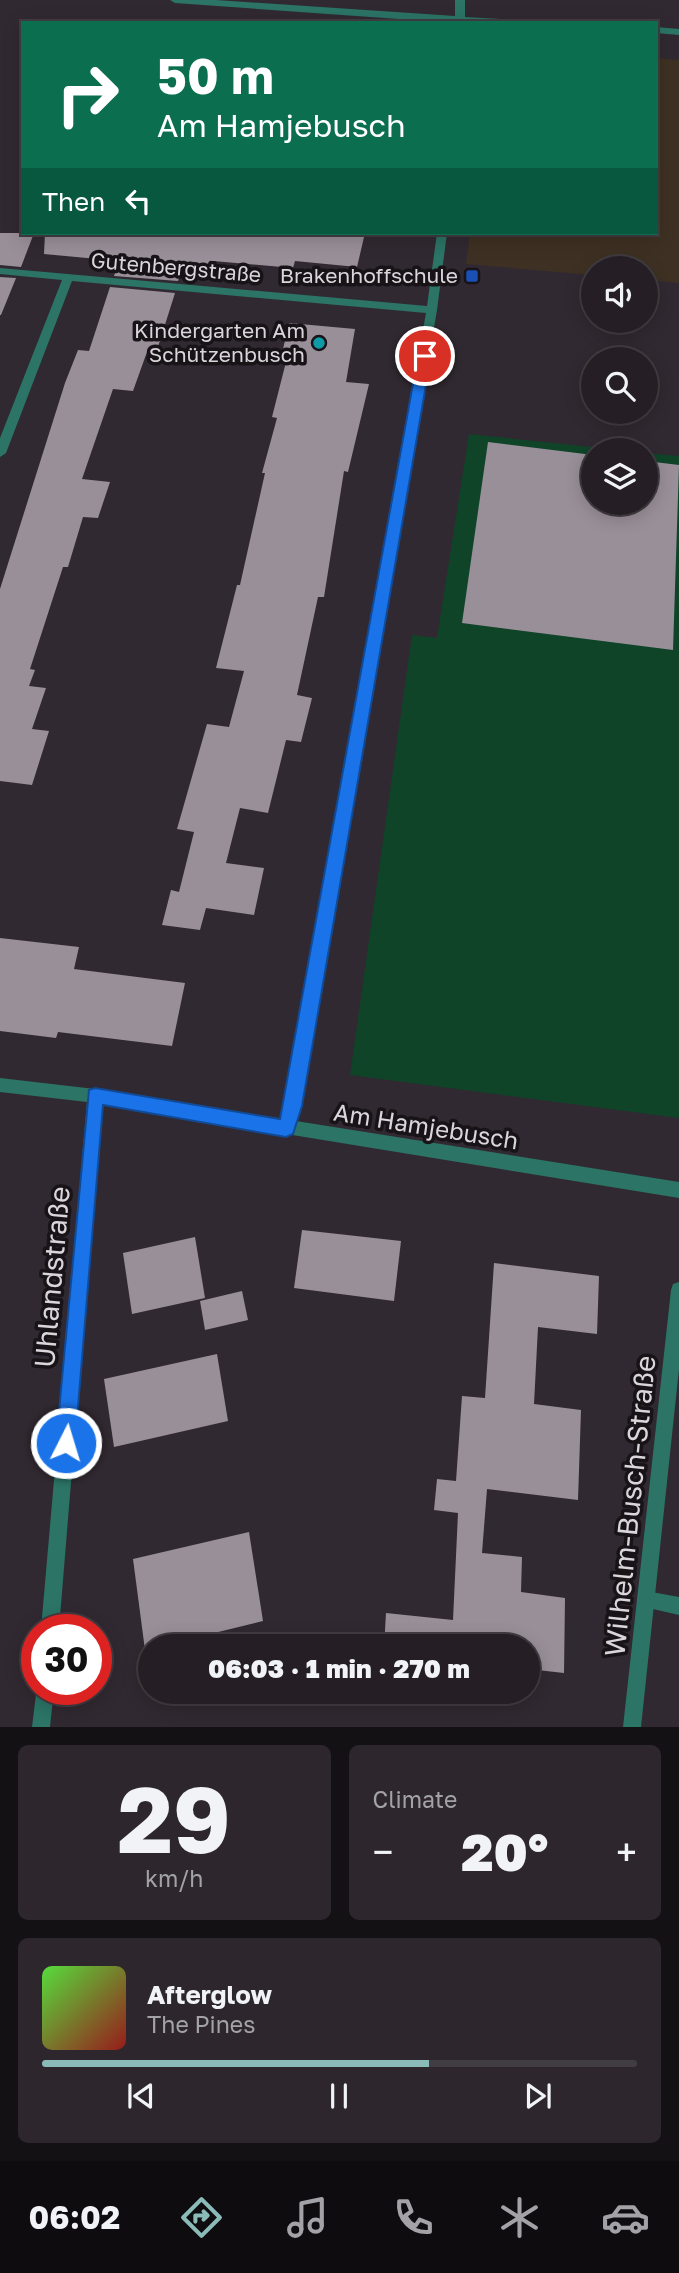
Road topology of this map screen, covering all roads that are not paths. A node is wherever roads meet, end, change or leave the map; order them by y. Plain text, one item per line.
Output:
1 (175, 0) edge
2 (460, 0) edge
3 (460, 21) edge
4 (658, 30) edge
5 (679, 32) edge
6 (442, 235) edge
7 (0, 271) edge
8 (68, 278) junction
9 (432, 310) junction
10 (0, 453) edge
11 (0, 1086) edge
12 (95, 1096) junction
13 (286, 1128) junction
14 (679, 1190) edge
15 (679, 1290) edge
16 (646, 1600) junction
17 (679, 1606) edge
18 (51, 1614) edge
19 (43, 1705) edge
20 (41, 1727) edge
21 (632, 1727) edge

1 - 3 street
2 - 3 street
4 - 5 street
6 - 9 street
7 - 8 street, Gutenbergstraße
8 - 9 street, Gutenbergstraße
8 - 10 street
9 - 13 street
11 - 12 street, Am Hamjebusch
12 - 13 street, Am Hamjebusch
12 - 18 street, Uhlandstraße
13 - 14 street, Am Hamjebusch
15 - 16 street, Wilhelm-Busch-Straße
16 - 17 street
16 - 21 street, Wilhelm-Busch-Straße
19 - 20 street

